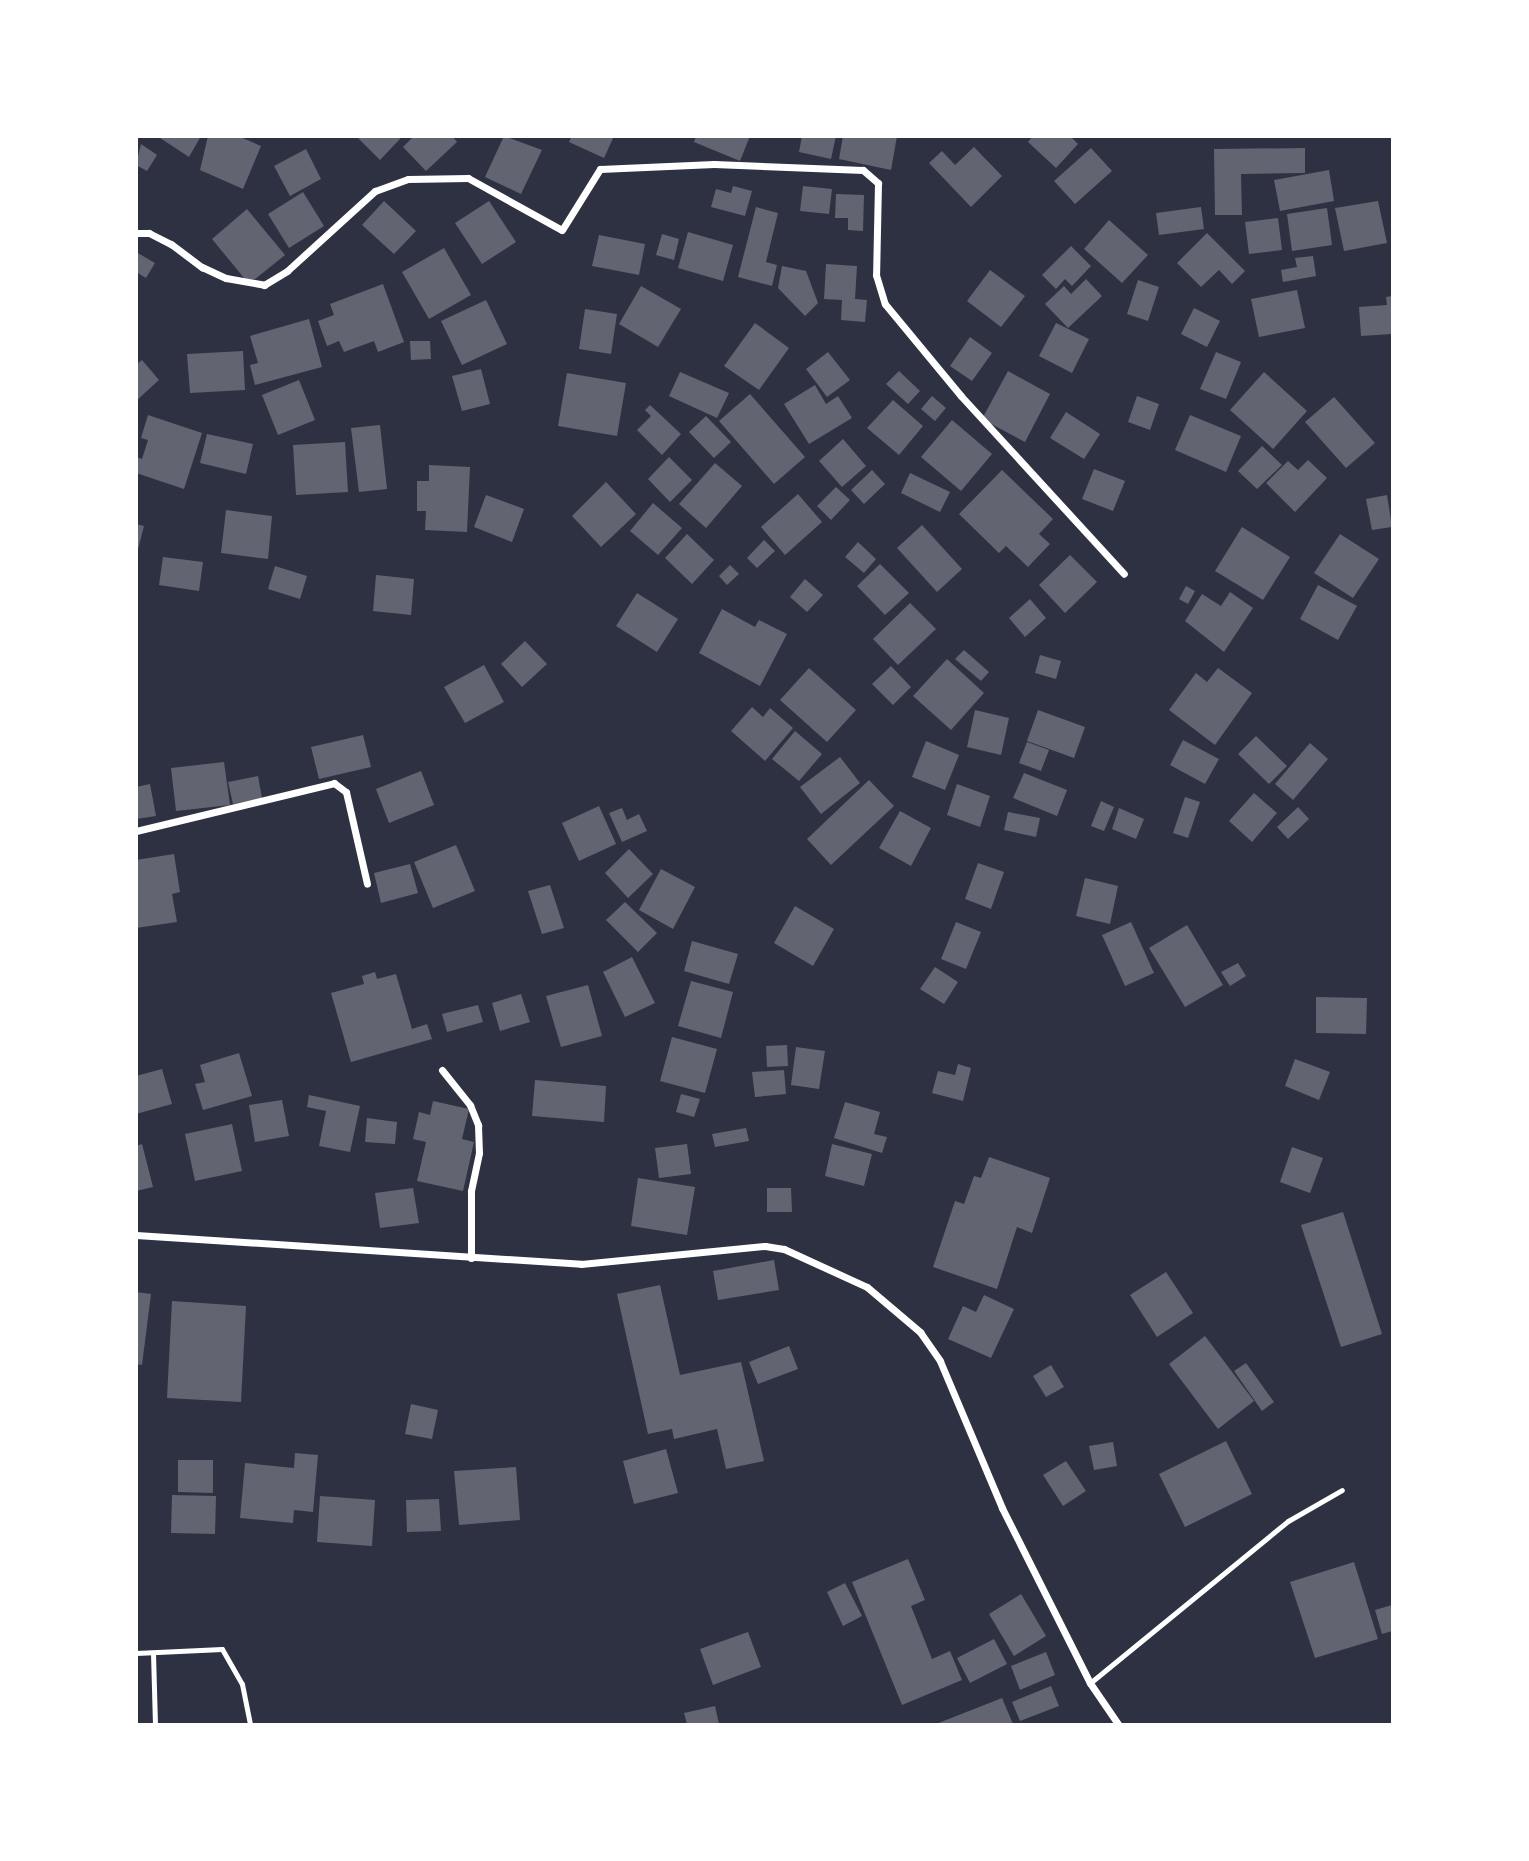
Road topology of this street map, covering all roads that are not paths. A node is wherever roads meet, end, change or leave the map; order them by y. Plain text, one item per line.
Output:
1 (136, 233) edge
2 (1124, 574) dead end
3 (136, 831) edge
4 (367, 884) dead end
5 (442, 1070) dead end
6 (136, 1235) edge
7 (471, 1258) junction
8 (1342, 1490) dead end
9 (136, 1653) edge
10 (153, 1653) junction
11 (1090, 1683) junction
12 (155, 1724) edge
13 (250, 1724) edge
14 (1118, 1724) edge

1 - 2 street
3 - 4 street
5 - 7 street
6 - 7 street
7 - 11 street
8 - 11 lane
9 - 10 lane
10 - 12 lane
10 - 13 lane
11 - 14 street

